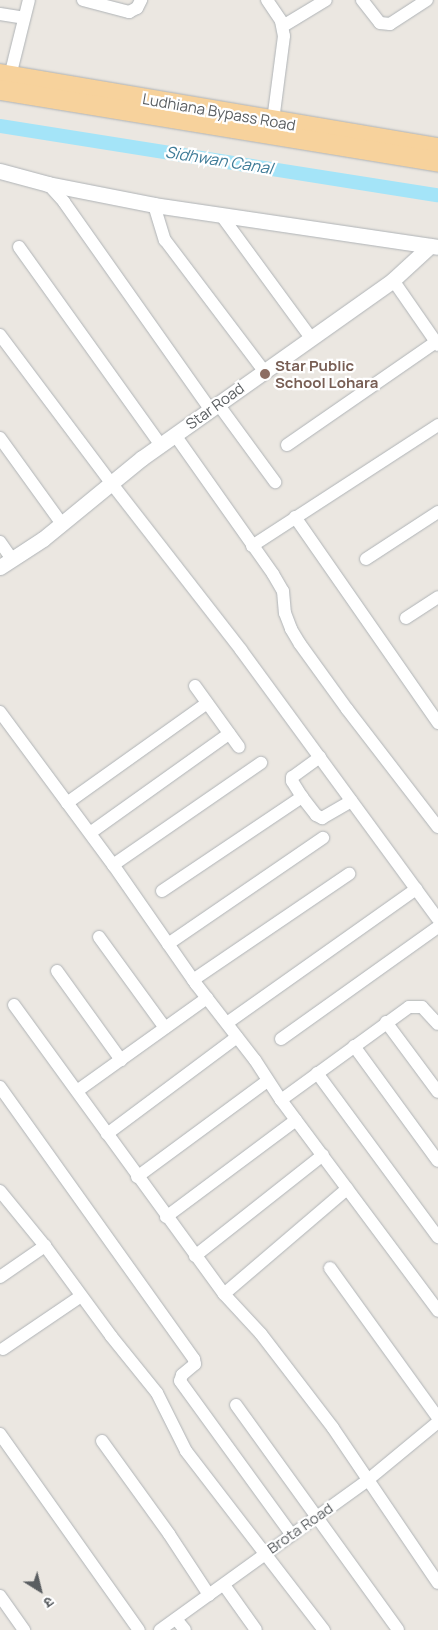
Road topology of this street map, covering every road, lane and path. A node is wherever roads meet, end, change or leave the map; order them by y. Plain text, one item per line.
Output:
1 (29, 0) edge
2 (83, 0) edge
3 (141, 0) edge
4 (267, 0) edge
5 (326, 0) edge
6 (362, 0) edge
7 (427, 0) edge
8 (0, 14) edge
9 (24, 18) junction
10 (283, 26) junction
11 (3, 80) edge
12 (273, 121) junction
13 (438, 148) edge
14 (438, 162) edge
15 (0, 171) edge
16 (48, 184) junction
17 (154, 205) junction
18 (221, 215) junction
19 (20, 247) dead end
20 (434, 247) edge
21 (393, 280) junction
22 (0, 335) edge
23 (312, 338) junction
24 (437, 343) edge
25 (264, 371) junction
26 (214, 406) junction
27 (438, 426) edge
28 (175, 435) junction
29 (0, 438) edge
30 (161, 445) junction
31 (287, 445) dead end
32 (275, 482) dead end
33 (112, 484) junction
34 (438, 512) edge
35 (295, 517) junction
36 (62, 524) junction
37 (0, 542) edge
38 (252, 546) junction
39 (366, 559) dead end
40 (6, 563) edge
41 (438, 596) edge
42 (406, 618) dead end
43 (195, 686) dead end
44 (207, 703) junction
45 (0, 712) edge
46 (438, 724) edge
47 (229, 734) junction
48 (239, 747) dead end
49 (320, 757) junction
50 (261, 763) dead end
51 (302, 797) junction
52 (352, 801) junction
53 (67, 803) junction
54 (438, 828) edge
55 (90, 833) junction
56 (323, 838) dead end
57 (113, 865) junction
58 (349, 874) dead end
59 (416, 889) junction
60 (162, 891) dead end
61 (438, 919) edge
62 (438, 927) edge
63 (99, 937) dead end
64 (168, 944) junction
65 (57, 971) dead end
66 (193, 980) junction
67 (207, 998) junction
68 (14, 1005) dead end
69 (386, 1022) junction
70 (227, 1024) junction
71 (438, 1024) edge
72 (165, 1028) junction
73 (237, 1037) junction
74 (281, 1039) dead end
75 (354, 1046) junction
76 (121, 1060) junction
77 (317, 1074) junction
78 (267, 1081) junction
79 (0, 1087) edge
80 (77, 1091) junction
81 (438, 1092) edge
82 (281, 1100) junction
83 (296, 1120) junction
84 (107, 1134) junction
85 (323, 1155) junction
86 (438, 1161) edge
87 (137, 1176) junction
88 (348, 1189) junction
89 (2, 1198) edge
90 (166, 1217) junction
91 (438, 1237) edge
92 (45, 1246) junction
93 (195, 1256) junction
94 (330, 1268) dead end
95 (0, 1277) edge
96 (224, 1294) junction
97 (81, 1296) junction
98 (438, 1311) edge
99 (3, 1348) dead end
100 (236, 1405) dead end
101 (438, 1418) edge
102 (438, 1422) edge
103 (0, 1434) edge
104 (102, 1440) dead end
105 (369, 1480) junction
106 (317, 1517) junction
107 (291, 1534) junction
108 (264, 1553) junction
109 (438, 1583) edge
110 (224, 1585) junction
111 (209, 1595) junction
112 (0, 1596) edge
113 (176, 1619) junction
114 (24, 1630) edge
115 (139, 1630) edge
116 (160, 1630) edge
117 (185, 1630) edge
118 (256, 1630) edge
119 (324, 1630) edge
120 (398, 1630) edge

1 - 9 street
2 - 3 street
4 - 10 street
5 - 10 street
6 - 7 street
8 - 9 street
9 - 11 street
10 - 12 street
11 - 12 highway, Ludhiana Bypass Road
11 - 14 highway, Ludhiana Bypass Road
12 - 13 highway, Ludhiana Bypass Road
15 - 16 street
16 - 17 street
16 - 26 street
17 - 18 street
17 - 25 street
18 - 20 street
18 - 23 street
19 - 30 street
20 - 21 street, Star Road
21 - 23 street, Star Road
21 - 24 street
22 - 33 street
23 - 25 street, Star Road
24 - 31 street
25 - 26 street, Star Road
26 - 28 street, Star Road
26 - 32 street
27 - 35 street
28 - 30 street, Star Road
28 - 38 street
29 - 36 street
30 - 33 street, Star Road
33 - 36 street, Star Road
33 - 49 street
34 - 39 street
35 - 38 street
35 - 46 street
36 - 40 street, Star Road
37 - 40 street
38 - 54 street
41 - 42 street
43 - 44 street
44 - 47 street
44 - 53 street
45 - 53 street
47 - 48 street
47 - 55 street
49 - 51 street
49 - 52 street
50 - 57 street
51 - 52 street
51 - 60 street
52 - 59 street
53 - 55 street
55 - 57 street
56 - 64 street
57 - 64 street
58 - 66 street
59 - 61 street
59 - 70 street
62 - 74 street
63 - 72 street
64 - 66 street
65 - 76 street
66 - 67 street
67 - 70 street
67 - 72 street
68 - 80 street
69 - 71 street
69 - 75 street
69 - 81 street
70 - 73 street
72 - 76 street
73 - 78 street
73 - 84 street
75 - 77 street
75 - 86 street
76 - 80 street
77 - 82 street
77 - 91 street
78 - 82 street
78 - 87 street
79 - 107 street
80 - 84 street
82 - 83 street
83 - 85 street
83 - 90 street
84 - 87 street
85 - 88 street
85 - 93 street
87 - 90 street
88 - 96 street
88 - 98 street
89 - 92 street
90 - 93 street
92 - 95 street
92 - 97 street
93 - 96 street
94 - 101 street
96 - 105 street
97 - 99 street
97 - 108 street
100 - 106 street
102 - 105 street, Brota Road
103 - 115 street
104 - 111 street
105 - 106 street, Brota Road
105 - 109 street
106 - 107 street, Brota Road
106 - 120 street
107 - 108 street, Brota Road
108 - 110 street, Brota Road
108 - 119 street
110 - 111 street, Brota Road
110 - 118 street
111 - 113 street, Brota Road
112 - 114 street
113 - 116 street, Brota Road
113 - 117 street

